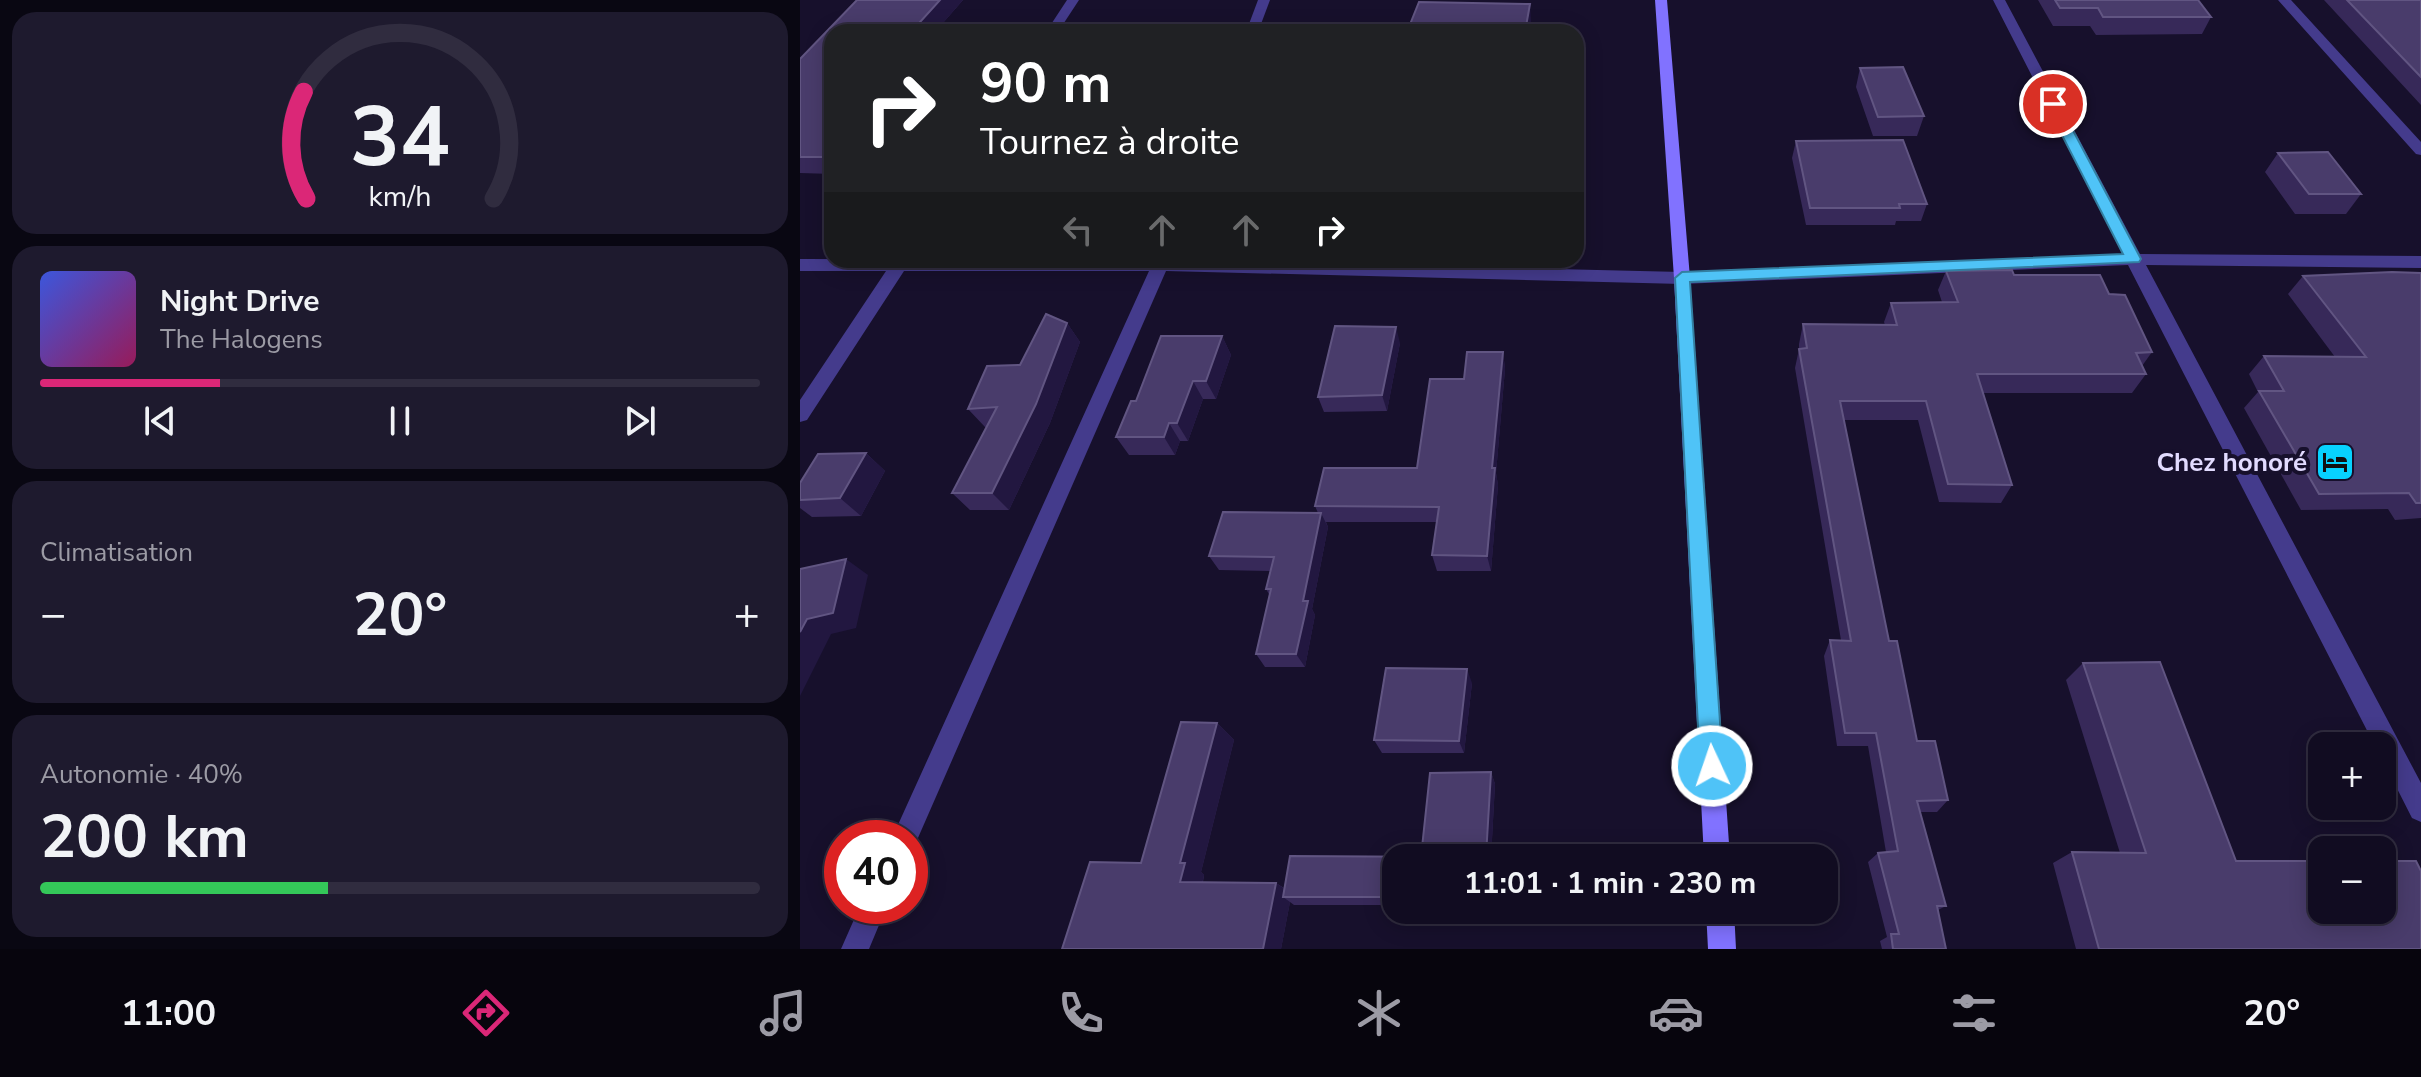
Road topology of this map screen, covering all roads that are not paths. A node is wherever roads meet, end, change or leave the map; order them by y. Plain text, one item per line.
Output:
1 (1073, 0) edge
2 (1264, 0) edge
3 (1661, 0) edge
4 (1999, 0) edge
5 (2284, 0) edge
6 (1057, 24) edge
7 (1255, 24) edge
8 (2421, 151) edge
9 (2133, 259) junction
10 (2421, 262) edge
11 (824, 264) edge
12 (800, 265) edge
13 (896, 268) edge
14 (1159, 268) edge
15 (1335, 268) edge
16 (1682, 278) junction
17 (800, 415) edge
18 (2421, 809) edge
19 (913, 820) edge
20 (1716, 844) edge
21 (866, 924) edge
22 (1721, 924) edge
23 (855, 949) edge
24 (1722, 949) edge

1 - 6 street
2 - 7 street
3 - 16 street
4 - 9 street
5 - 8 street
9 - 10 street
9 - 16 street
9 - 18 street
11 - 12 street
13 - 17 street
14 - 19 street
15 - 16 street
16 - 20 street
21 - 23 street
22 - 24 street

